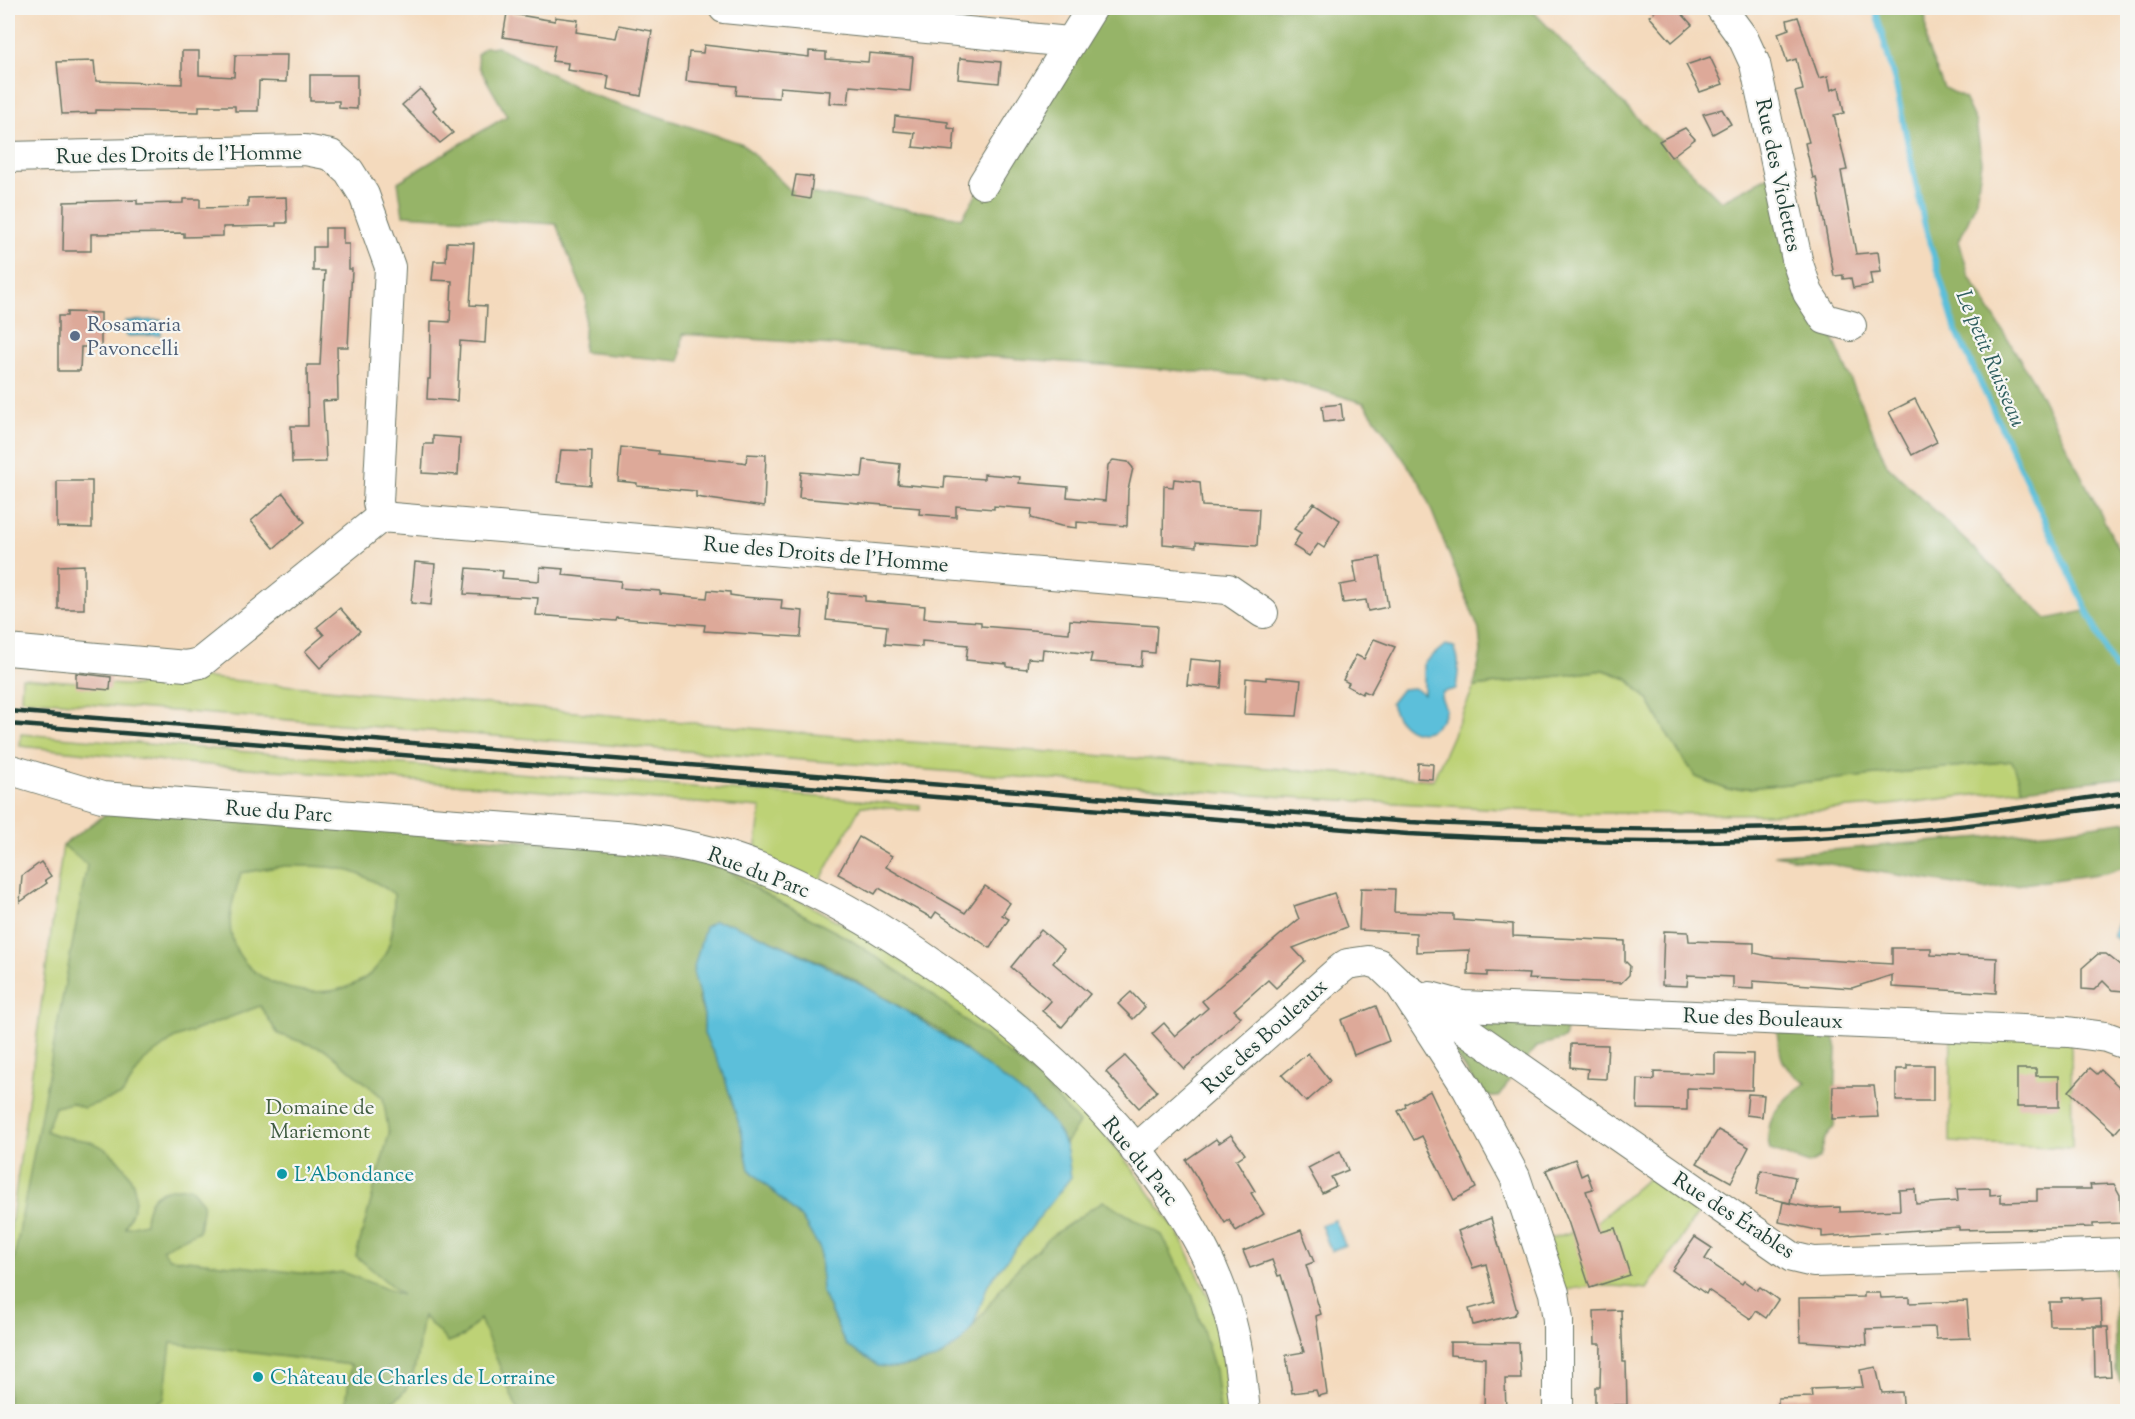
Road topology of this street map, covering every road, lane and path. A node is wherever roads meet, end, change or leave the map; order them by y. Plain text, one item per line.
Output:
1 (724, 8) edge
2 (1092, 8) edge
3 (1721, 8) edge
4 (1069, 42) junction
5 (8, 157) edge
6 (982, 184) dead end
7 (1851, 326) dead end
8 (381, 517) junction
9 (1263, 613) dead end
10 (8, 650) edge
11 (8, 769) edge
12 (1400, 984) junction
13 (2127, 1045) edge
14 (1135, 1150) junction
15 (2127, 1253) edge
16 (1245, 1412) edge
17 (1558, 1412) edge

1 - 4 street
2 - 4 street
3 - 7 street, Rue des Violettes
4 - 6 street
5 - 8 street, Rue des Droits de l'Homme
8 - 9 street, Rue des Droits de l'Homme
8 - 10 street
11 - 14 street, Rue du Parc
12 - 13 street, Rue des Bouleaux
12 - 14 street, Rue des Bouleaux
12 - 15 street, Rue des Érables
12 - 17 street, Rue des Bouleaux
14 - 16 street, Rue du Parc

